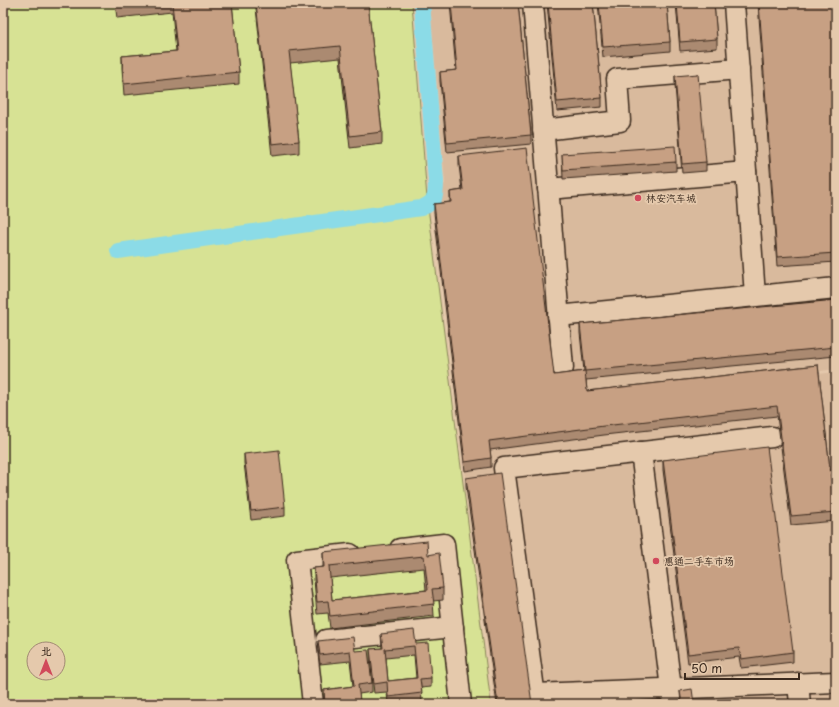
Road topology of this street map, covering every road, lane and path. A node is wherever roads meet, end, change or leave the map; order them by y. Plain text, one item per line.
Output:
1 (533, 3) edge
2 (734, 3) edge
3 (739, 69) junction
4 (543, 130) junction
5 (746, 172) junction
6 (548, 189) junction
7 (836, 288) edge
8 (755, 296) junction
9 (558, 316) junction
10 (562, 368) dead end
11 (772, 436) dead end
12 (641, 452) junction
13 (453, 627) junction
14 (306, 642) junction
15 (836, 682) edge
16 (798, 683) junction
17 (672, 696) edge
18 (536, 699) edge
19 (313, 704) edge
20 (461, 704) edge
21 (800, 704) edge

1 - 4 lane
2 - 3 lane
3 - 4 lane
3 - 5 lane
4 - 6 lane
5 - 6 lane
5 - 8 lane
6 - 9 lane
7 - 8 lane
8 - 9 lane
9 - 10 lane
11 - 12 lane
12 - 17 lane
12 - 18 lane
13 - 14 lane
13 - 14 lane
13 - 20 lane
14 - 19 lane
15 - 16 lane
16 - 17 lane
16 - 21 lane
17 - 18 lane

